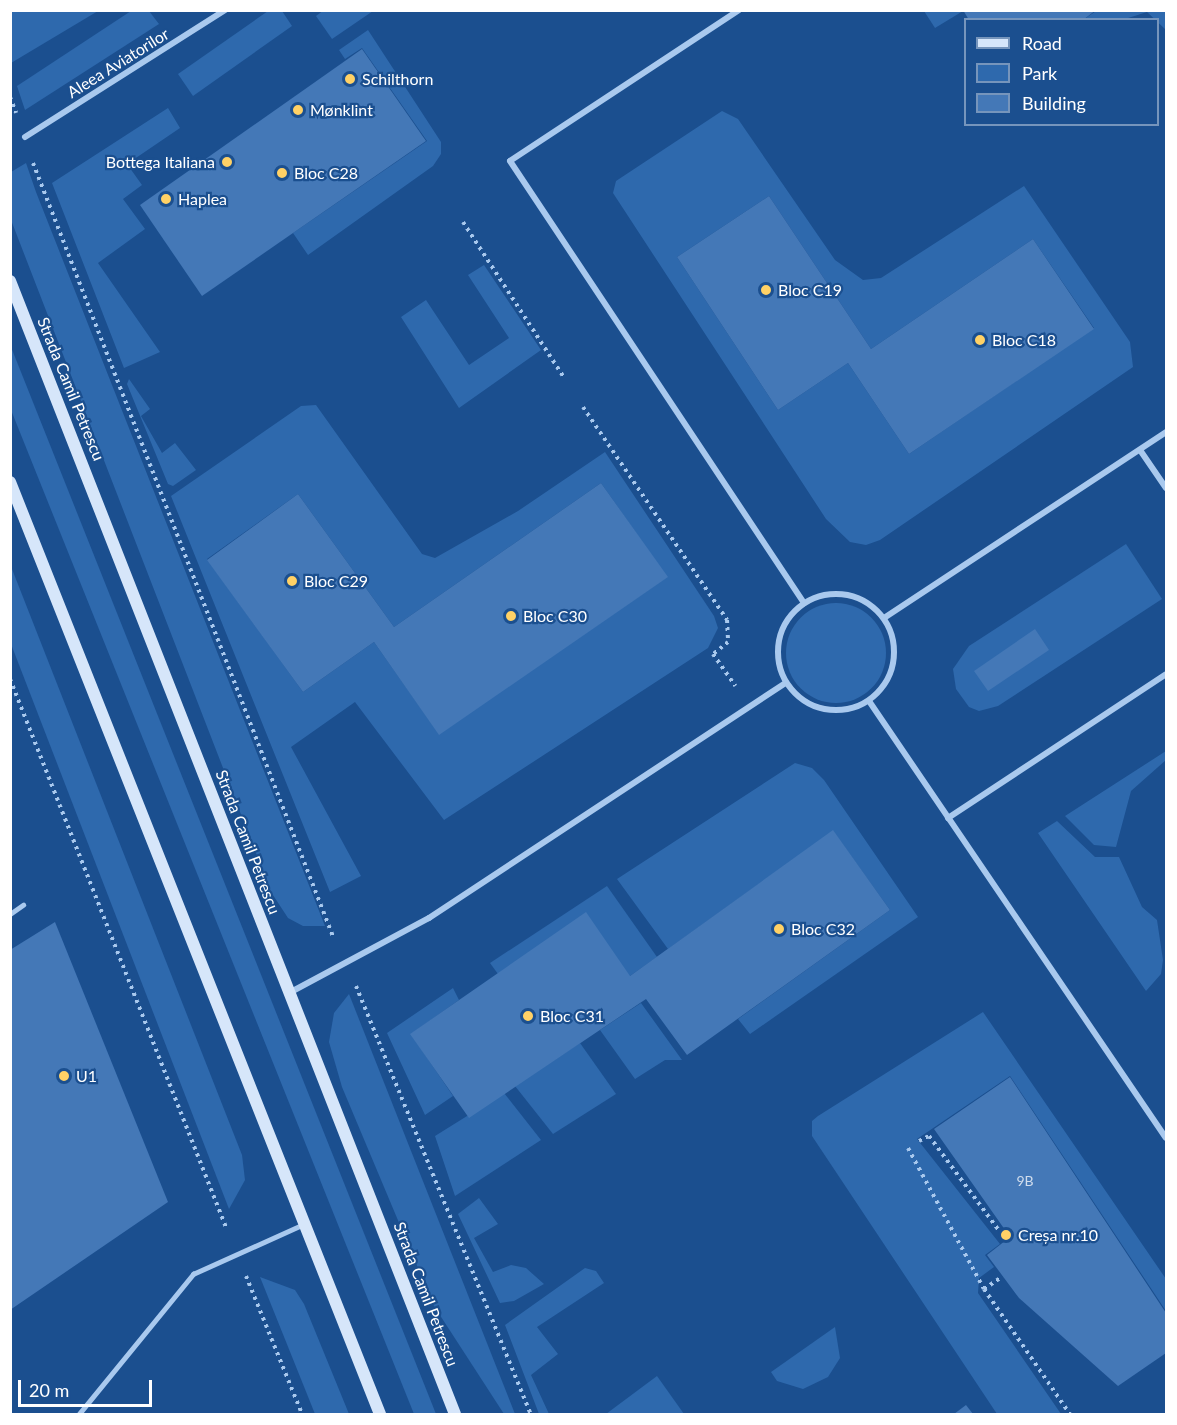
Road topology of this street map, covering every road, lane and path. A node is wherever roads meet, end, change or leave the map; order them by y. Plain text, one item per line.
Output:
1 (225, 10) edge
2 (739, 10) edge
3 (25, 137) joint
4 (463, 222) dead end
5 (10, 281) edge
6 (563, 376) dead end
7 (583, 407) dead end
8 (1167, 432) edge
9 (1140, 450) junction
10 (10, 482) edge
11 (1167, 488) edge
12 (804, 603) junction
13 (884, 618) junction
14 (1167, 674) edge
15 (10, 679) edge
16 (786, 683) junction
17 (735, 686) dead end
18 (868, 701) junction
19 (948, 818) junction
20 (23, 905) dead end
21 (10, 914) edge
22 (334, 939) dead end
23 (357, 988) dead end
24 (289, 993) junction
25 (1167, 1138) edge
26 (919, 1141) dead end
27 (908, 1148) dead end
28 (302, 1225) junction
29 (1007, 1233) dead end
30 (236, 1252) junction
31 (1002, 1277) dead end
32 (984, 1289) junction
33 (79, 1414) edge
34 (302, 1414) edge
35 (380, 1414) edge
36 (455, 1414) edge
37 (531, 1414) edge
38 (1070, 1414) edge

1 - 3 street, Aleea Aviatorilor
2 - 12 street
3 - 22 path
4 - 6 path
5 - 24 street, Strada Camil Petrescu
7 - 17 path
8 - 9 street
9 - 11 street
9 - 13 street
10 - 28 street
12 - 13 street
12 - 16 street
13 - 18 street
14 - 19 street
15 - 30 path
16 - 18 street
16 - 24 street
18 - 19 street
19 - 25 street
20 - 21 lane
23 - 37 path
24 - 36 street, Strada Camil Petrescu
26 - 29 path
27 - 32 path
28 - 30 lane
28 - 35 street
30 - 33 lane
30 - 34 path
31 - 32 path
32 - 38 path

